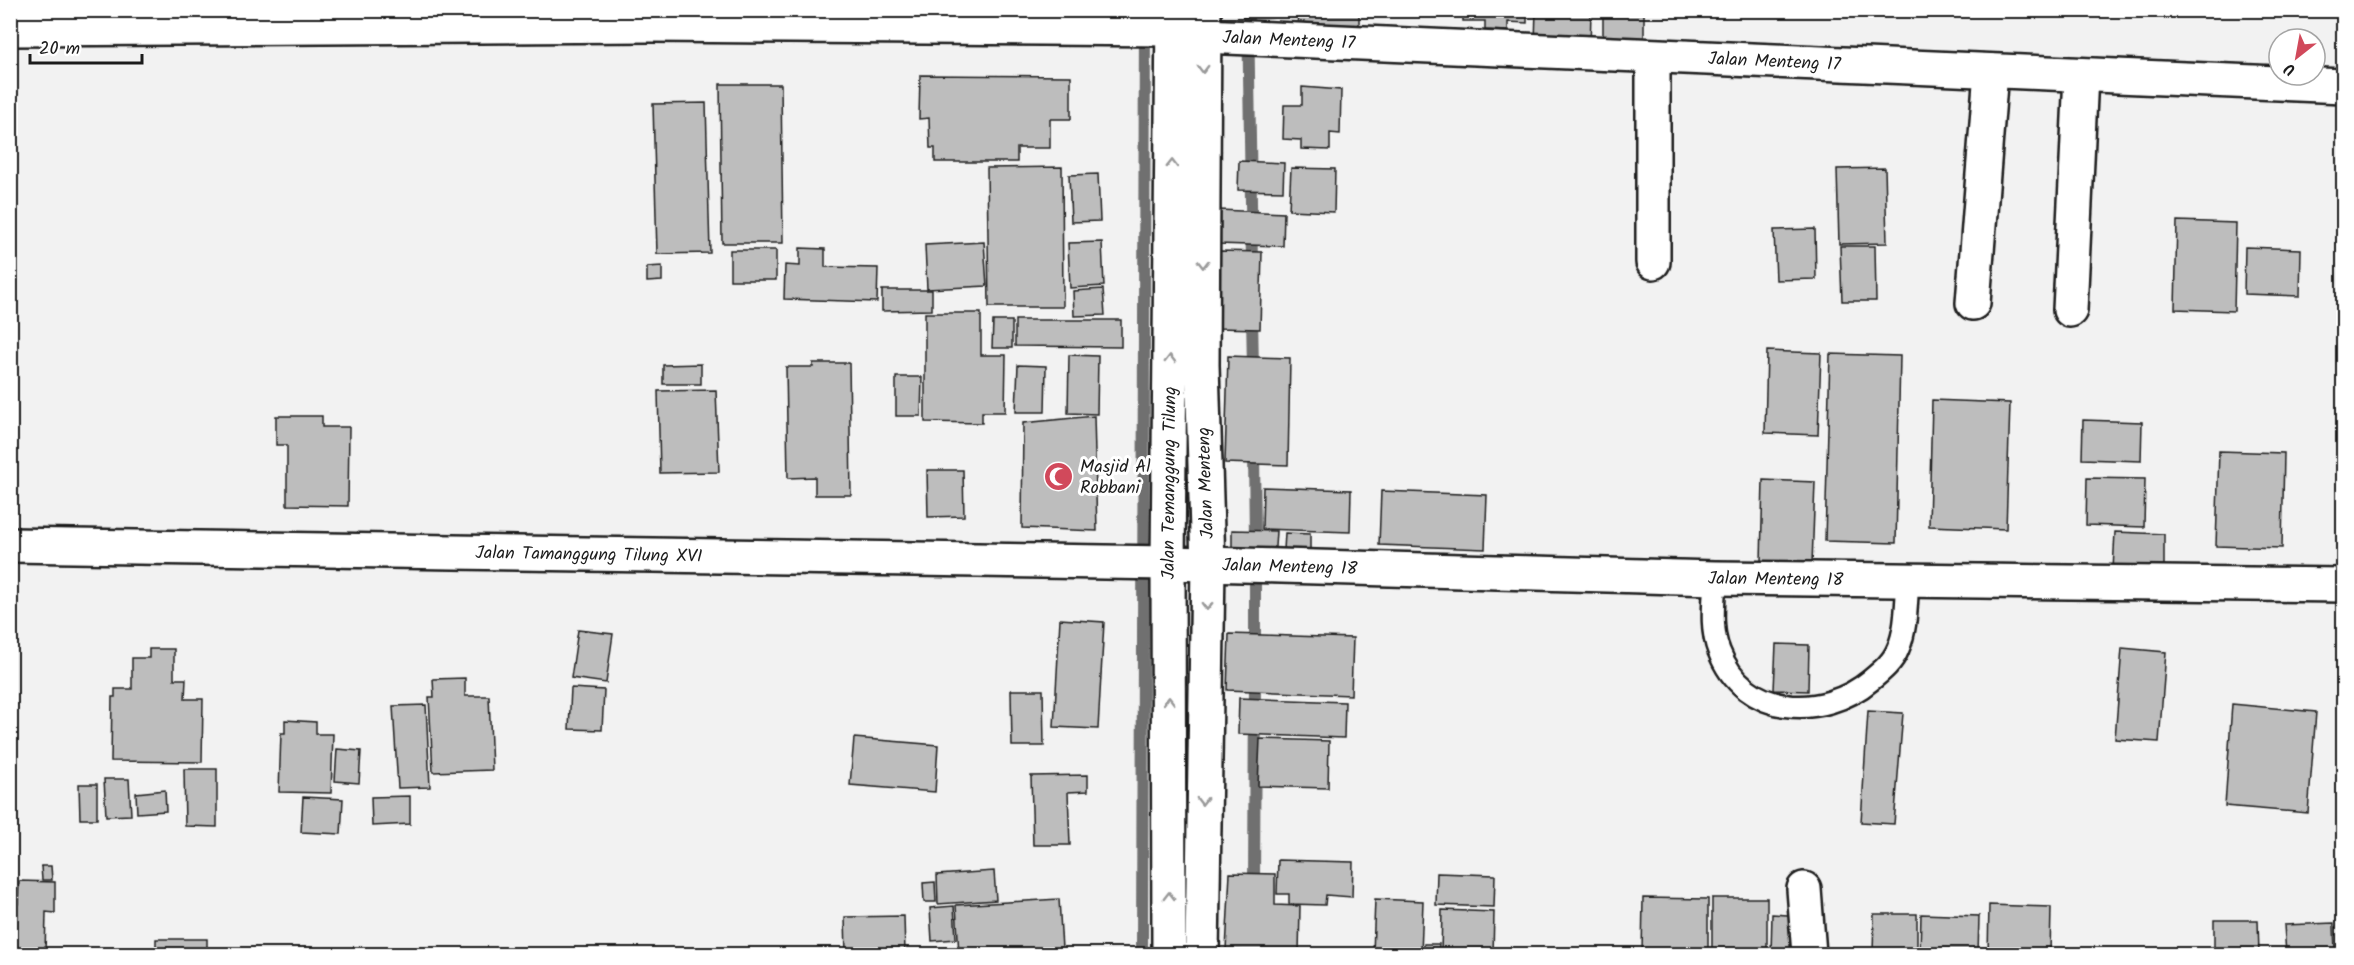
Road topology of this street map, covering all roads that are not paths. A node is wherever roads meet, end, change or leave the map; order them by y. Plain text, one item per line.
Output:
1 (651, 18) edge
2 (1188, 21) edge
3 (10, 29) edge
4 (1653, 57) junction
5 (1990, 71) junction
6 (2081, 75) junction
7 (2343, 86) edge
8 (1653, 262) dead end
9 (1972, 303) dead end
10 (2070, 310) dead end
11 (10, 544) edge
12 (1168, 563) junction
13 (1208, 565) junction
14 (1714, 578) junction
15 (1908, 581) junction
16 (2343, 585) edge
17 (1804, 889) dead end
18 (1169, 954) edge
19 (1202, 954) edge
20 (1809, 954) edge

1 - 2 street, Jalan Menteng 17
1 - 3 street, Jalan Menteng 17
2 - 4 street, Jalan Menteng 17
12 -> 2 street, Jalan Temanggung Tilung
2 -> 13 street, Jalan Menteng
4 - 5 street, Jalan Menteng 17
4 - 8 street
5 - 6 street, Jalan Menteng 17
5 - 9 street
6 - 7 street, Jalan Menteng 17
6 - 10 street
11 - 12 street, Jalan Tamanggung Tilung XVI
12 - 13 street, Jalan Tamanggung Tilung XVI
18 -> 12 street, Jalan Temanggung Tilung
13 - 14 street, Jalan Menteng 18
13 -> 19 street, Jalan Menteng
14 - 15 street, Jalan Menteng 18
14 - 15 lane
15 - 16 street, Jalan Menteng 18
17 - 20 street

